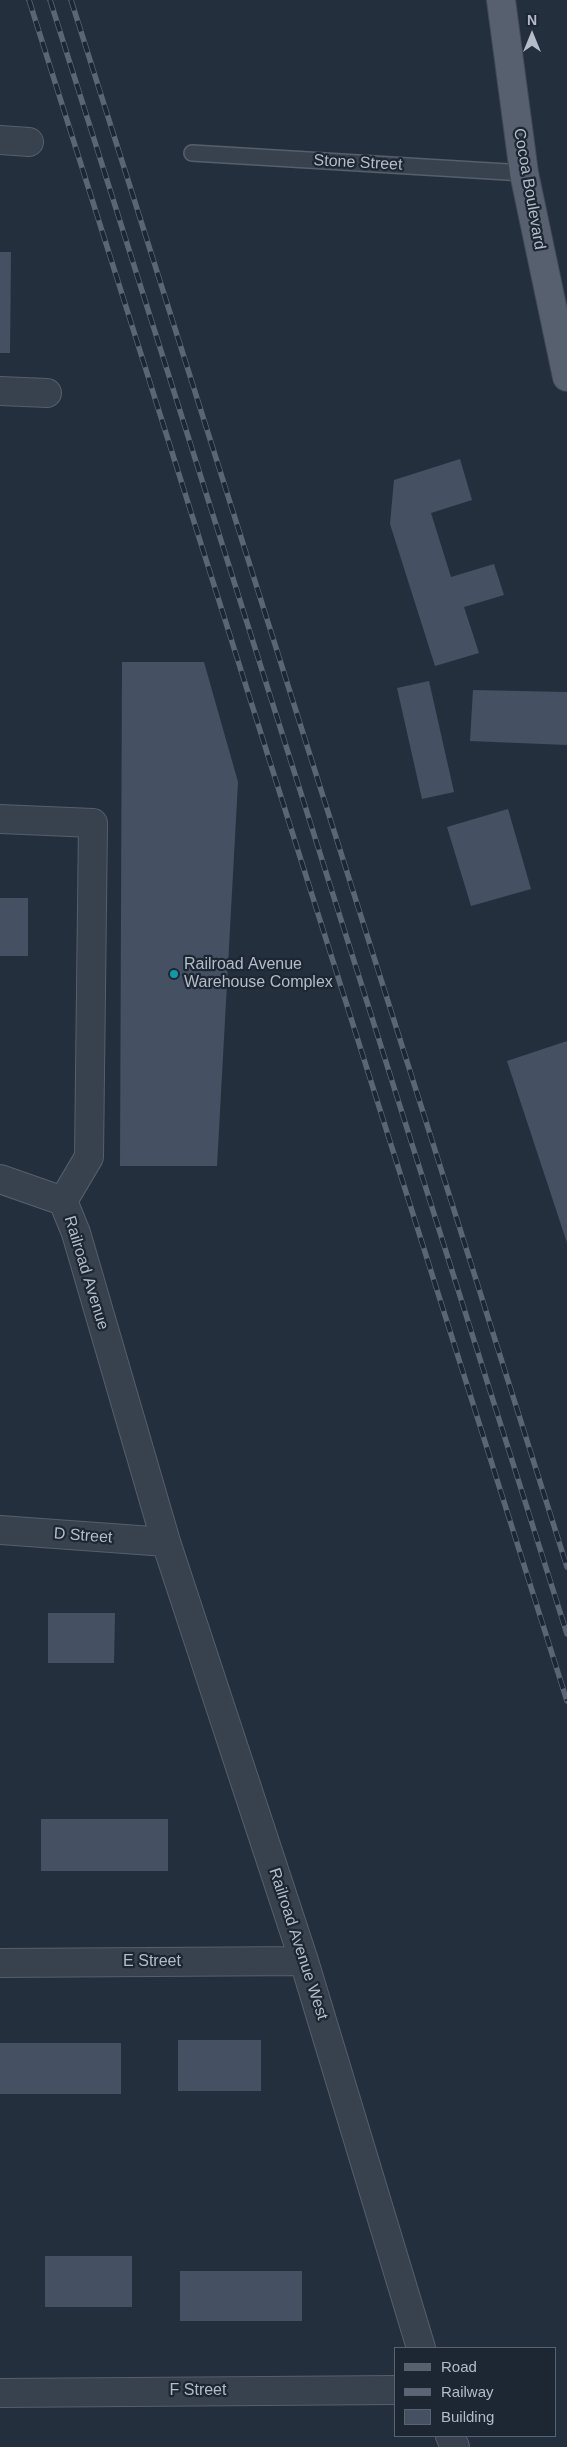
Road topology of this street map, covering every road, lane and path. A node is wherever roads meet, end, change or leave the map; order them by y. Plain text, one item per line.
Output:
1 (501, 0) edge
2 (0, 140) edge
3 (29, 142) dead end
4 (192, 154) dead end
5 (524, 173) junction
6 (567, 377) edge
7 (0, 390) edge
8 (47, 393) dead end
9 (0, 819) edge
10 (0, 1179) edge
11 (63, 1201) junction
12 (0, 1530) edge
13 (166, 1542) junction
14 (304, 1961) junction
15 (0, 1963) edge
16 (421, 2347) edge
17 (394, 2390) edge
18 (0, 2393) edge

1 - 5 main road, Cocoa Boulevard
2 - 3 street
4 - 5 lane, Stone Street
5 - 6 main road, Cocoa Boulevard
7 - 8 street
9 - 11 street, Railroad Avenue
10 - 11 street
11 - 13 street, Railroad Avenue
12 - 13 street, D Street
13 - 14 street, Railroad Avenue West
14 - 15 street, E Street
14 - 16 street, Railroad Avenue West
17 - 18 street, F Street

